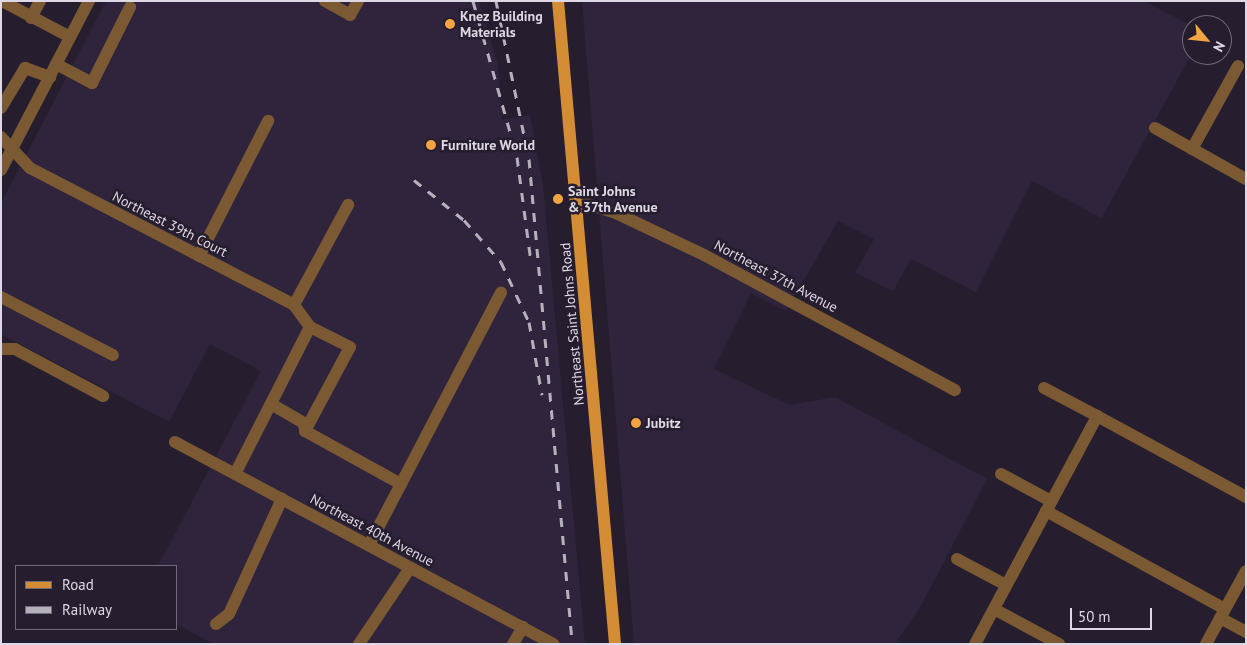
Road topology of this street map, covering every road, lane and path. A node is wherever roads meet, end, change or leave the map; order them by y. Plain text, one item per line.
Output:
1 (2, 1) edge
2 (40, 1) edge
3 (88, 1) edge
4 (325, 1) edge
5 (358, 1) edge
6 (558, 1) edge
7 (130, 7) dead end
8 (31, 18) junction
9 (70, 37) junction
10 (56, 64) junction
11 (1238, 66) dead end
12 (50, 77) junction
13 (1, 108) edge
14 (268, 122) dead end
15 (1155, 128) dead end
16 (1, 137) edge
17 (13, 148) junction
18 (1192, 149) junction
19 (1, 170) edge
20 (1246, 179) edge
21 (577, 201) junction
22 (348, 205) dead end
23 (199, 256) junction
24 (501, 293) dead end
25 (1, 297) edge
26 (294, 305) junction
27 (310, 327) junction
28 (1, 349) edge
29 (113, 355) dead end
30 (1044, 388) dead end
31 (955, 390) dead end
32 (103, 396) dead end
33 (271, 404) junction
34 (1097, 416) junction
35 (305, 431) junction
36 (175, 442) dead end
37 (234, 474) junction
38 (1001, 474) dead end
39 (401, 484) junction
40 (1246, 497) edge
41 (282, 499) junction
42 (1049, 506) junction
43 (369, 545) junction
44 (957, 559) dead end
45 (410, 568) junction
46 (1246, 571) edge
47 (1006, 585) junction
48 (994, 609) junction
49 (1223, 613) junction
50 (216, 624) dead end
51 (523, 627) junction
52 (1246, 632) edge
53 (359, 644) edge
54 (513, 644) edge
55 (554, 644) edge
56 (615, 644) edge
57 (975, 644) edge
58 (1059, 644) edge
59 (1206, 644) edge

1 - 8 street
2 - 8 street
3 - 9 street
4 - 5 street
6 - 21 main road, Northeast Saint Johns Road
7 - 10 street
8 - 9 street
9 - 10 street
10 - 12 street
11 - 18 street
12 - 13 street
12 - 17 street
14 - 23 street
15 - 18 street
16 - 17 street, Northeast 39th Court
17 - 19 street
17 - 23 street, Northeast 39th Court
18 - 20 street
21 - 31 street, Northeast 37th Avenue
21 - 56 main road, Northeast Saint Johns Road
22 - 26 street
23 - 26 street, Northeast 39th Court
24 - 39 street
25 - 29 street
26 - 27 street, Northeast 39th Court
27 - 33 street
27 - 35 street
28 - 32 street
30 - 34 street
33 - 35 street
33 - 37 street
34 - 40 street
34 - 42 street
35 - 39 street
36 - 37 street, Northeast 40th Avenue
37 - 41 street, Northeast 40th Avenue
38 - 42 street
39 - 43 street
41 - 43 street, Northeast 40th Avenue
41 - 50 street
42 - 47 street
42 - 49 street
43 - 45 street, Northeast 40th Avenue
44 - 47 street
45 - 51 street, Northeast 40th Avenue
45 - 53 street
46 - 49 street
47 - 48 street
48 - 57 street
48 - 58 street
49 - 52 street
49 - 59 street
51 - 54 street
51 - 55 street, Northeast 40th Avenue

